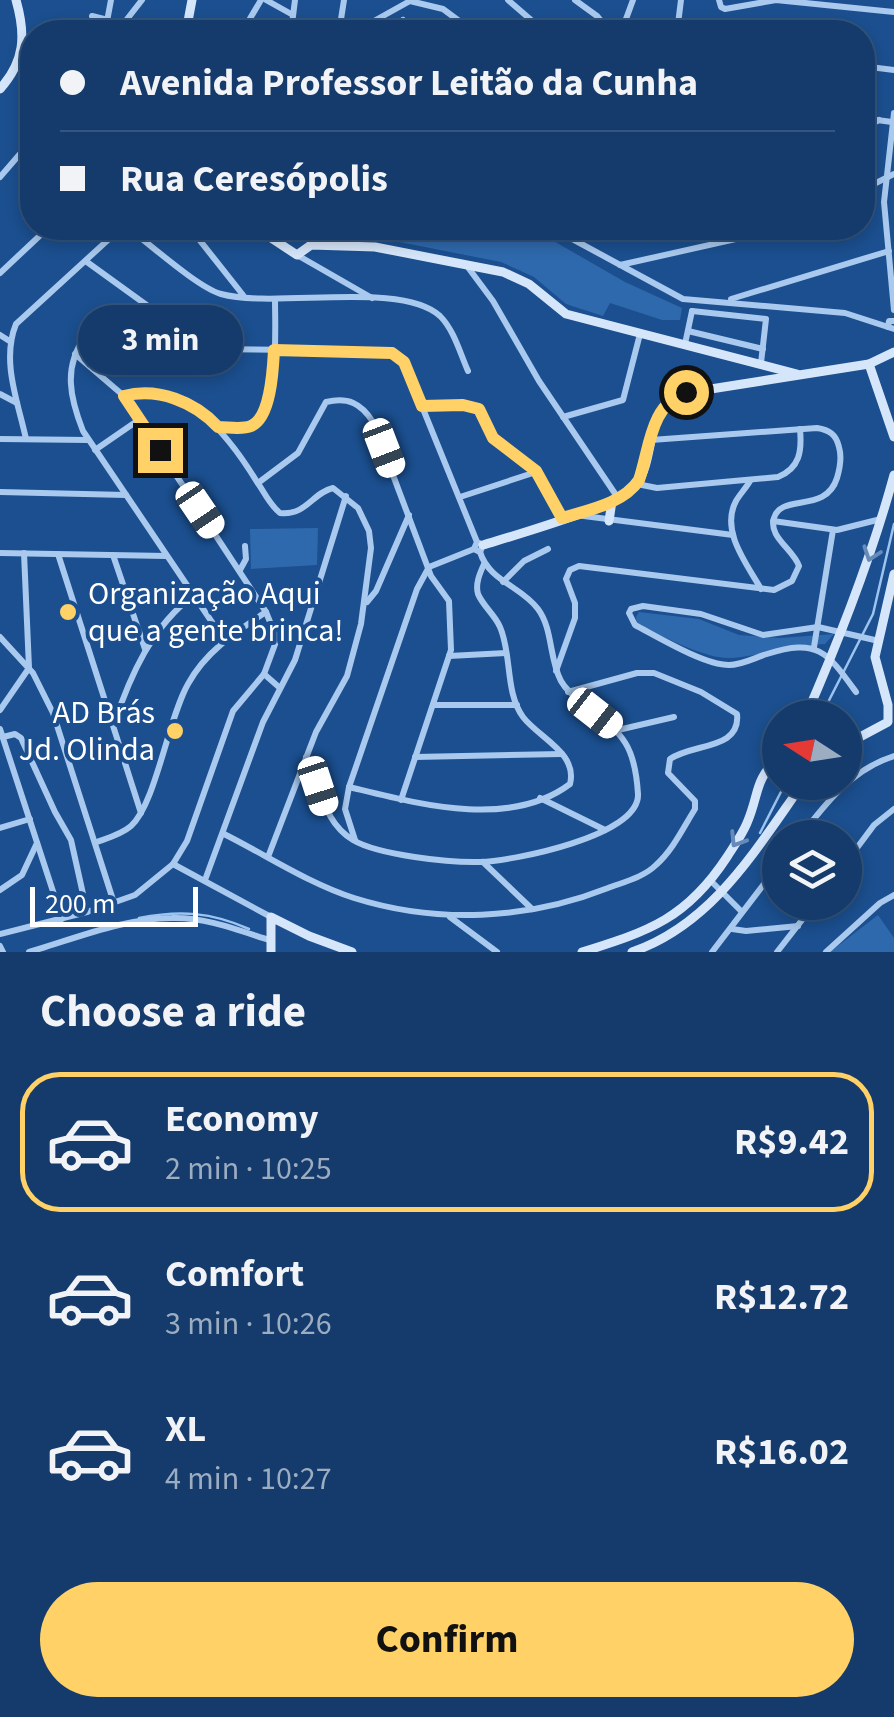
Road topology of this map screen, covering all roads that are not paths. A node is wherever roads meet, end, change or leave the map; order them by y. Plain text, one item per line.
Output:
1 (111, 0) edge
2 (142, 0) edge
3 (263, 0) edge
4 (295, 0) edge
5 (508, 0) edge
6 (575, 0) edge
7 (719, 0) edge
8 (815, 1) edge
9 (399, 6) junction
10 (894, 12) edge
11 (293, 15) junction
12 (92, 16) dead end
13 (108, 20) joint
14 (126, 20) edge
15 (292, 20) edge
16 (376, 20) edge
17 (403, 20) edge
18 (458, 20) edge
19 (531, 20) edge
20 (601, 20) edge
21 (20, 57) edge
22 (0, 89) edge
23 (893, 118) edge
24 (875, 119) edge
25 (880, 120) junction
26 (875, 123) edge
27 (20, 154) edge
28 (894, 174) edge
29 (0, 178) edge
30 (886, 178) junction
31 (875, 184) edge
32 (35, 240) edge
33 (111, 240) edge
34 (141, 240) edge
35 (200, 240) edge
36 (270, 240) edge
37 (315, 240) edge
38 (573, 240) edge
39 (728, 240) edge
40 (319, 245) junction
41 (890, 254) edge
42 (297, 255) junction
43 (87, 262) junction
44 (618, 265) junction
45 (467, 266) junction
46 (0, 272) edge
47 (244, 296) junction
48 (374, 298) junction
49 (275, 299) junction
50 (694, 301) junction
51 (725, 301) junction
52 (894, 310) edge
53 (692, 311) junction
54 (891, 325) edge
55 (688, 331) junction
56 (640, 332) junction
57 (0, 335) edge
58 (894, 338) edge
59 (193, 340) junction
60 (11, 342) junction
61 (684, 344) junction
62 (207, 349) junction
63 (762, 349) junction
64 (274, 350) junction
65 (173, 351) junction
66 (894, 352) edge
67 (75, 353) junction
68 (761, 363) junction
69 (869, 364) junction
70 (468, 371) dead end
71 (796, 374) junction
72 (0, 394) edge
73 (124, 396) junction
74 (18, 404) junction
75 (422, 406) junction
76 (563, 417) junction
77 (140, 419) junction
78 (218, 427) junction
79 (800, 429) junction
80 (894, 437) edge
81 (0, 438) edge
82 (26, 439) junction
83 (88, 440) junction
84 (650, 440) junction
85 (95, 450) junction
86 (536, 472) junction
87 (894, 474) edge
88 (751, 480) junction
89 (258, 483) junction
90 (637, 484) junction
91 (0, 492) edge
92 (126, 495) junction
93 (346, 496) junction
94 (460, 497) junction
95 (615, 500) junction
96 (410, 514) junction
97 (568, 516) junction
98 (882, 519) junction
99 (609, 521) junction
100 (774, 521) junction
101 (833, 530) junction
102 (733, 535) junction
103 (245, 546) dead end
104 (478, 547) junction
105 (548, 549) dead end
106 (0, 553) edge
107 (24, 553) junction
108 (58, 554) junction
109 (113, 555) junction
110 (167, 556) junction
111 (484, 564) junction
112 (429, 566) junction
113 (240, 570) junction
114 (894, 574) edge
115 (503, 582) junction
116 (762, 589) junction
117 (194, 596) junction
118 (364, 605) junction
119 (266, 612) junction
120 (818, 627) junction
121 (882, 627) junction
122 (894, 630) edge
123 (843, 633) junction
124 (0, 637) edge
125 (224, 640) junction
126 (879, 641) junction
127 (814, 647) junction
128 (145, 650) junction
129 (506, 653) junction
130 (449, 656) junction
131 (832, 658) junction
132 (29, 668) junction
133 (556, 671) junction
134 (264, 674) junction
135 (280, 688) junction
136 (568, 692) junction
137 (856, 692) dead end
138 (814, 700) edge
139 (516, 704) junction
140 (433, 705) junction
141 (0, 710) edge
142 (674, 716) dead end
143 (891, 721) edge
144 (113, 726) junction
145 (618, 730) junction
146 (1, 733) edge
147 (862, 736) edge
148 (562, 754) junction
149 (306, 756) junction
150 (894, 756) edge
151 (415, 757) junction
152 (762, 775) edge
153 (348, 787) junction
154 (540, 798) junction
155 (402, 800) junction
156 (791, 800) edge
157 (894, 809) edge
158 (142, 814) junction
159 (30, 819) junction
160 (814, 820) edge
161 (0, 828) edge
162 (606, 830) junction
163 (224, 834) junction
164 (862, 841) edge
165 (96, 842) junction
166 (356, 842) junction
167 (37, 843) junction
168 (268, 856) junction
169 (483, 862) junction
170 (173, 864) junction
171 (206, 880) junction
172 (711, 881) junction
173 (762, 886) edge
174 (0, 890) edge
175 (722, 892) junction
176 (894, 895) edge
177 (114, 903) junction
178 (532, 910) junction
179 (87, 912) junction
180 (742, 912) junction
181 (450, 916) junction
182 (271, 917) junction
183 (62, 919) junction
184 (802, 920) edge
185 (798, 926) junction
186 (732, 929) junction
187 (0, 934) edge
188 (269, 940) junction
189 (29, 952) edge
190 (271, 952) edge
191 (352, 952) edge
192 (497, 952) edge
193 (582, 952) edge
194 (632, 952) edge
195 (712, 952) edge
196 (777, 952) edge
197 (826, 952) edge

1 - 13 street
2 - 14 street
3 - 11 street
4 - 11 street
5 - 19 street
6 - 20 street
7 - 8 street
8 - 10 street
9 - 16 street
9 - 17 street
9 - 18 street
11 - 15 street
12 - 13 street
21 - 22 street
23 - 25 street
23 - 30 street
24 - 25 street
25 - 26 street
27 - 29 street
28 - 30 street
30 - 31 street
30 - 41 street
32 - 46 street
33 - 43 street
34 - 47 street
35 - 47 street
36 - 42 street
37 - 40 street
38 - 44 street
39 - 44 street
40 - 42 street
40 - 45 street
41 - 51 street
41 - 52 street
42 - 48 street
43 - 59 street
43 - 60 street
44 - 50 street
45 - 56 street
45 - 76 street
47 - 49 street
48 - 49 street
48 - 70 street
49 - 64 street
50 - 51 street
50 - 53 street
51 - 54 street
52 - 54 street
53 - 55 street
53 - 63 street
54 - 58 street
55 - 61 street
55 - 63 street
56 - 61 street
56 - 76 street
57 - 60 street
59 - 62 street
59 - 65 street
60 - 74 street
61 - 68 street
62 - 64 street
62 - 65 street
63 - 68 street
64 - 75 street
64 - 78 street
65 - 67 street
66 - 69 street
67 - 73 street
67 - 83 street
68 - 71 street
69 - 71 street
69 - 80 street
71 - 84 street
72 - 74 street
73 - 77 street
73 - 78 street
74 - 82 street
75 - 86 street
75 - 94 street
76 - 95 street
77 - 85 street
77 - 113 street
78 - 89 street
79 - 84 street
79 - 88 street
79 - 100 street
81 - 82 street
82 - 83 street
83 - 85 street
84 - 90 street
85 - 92 street
86 - 94 street
86 - 97 street
87 - 98 street
88 - 90 street
88 - 102 street
89 - 93 street
89 - 96 street
90 - 95 street
91 - 92 street
92 - 110 street
93 - 118 street
93 - 135 street
94 - 104 street
95 - 97 street
95 - 99 street
96 - 112 street
96 - 118 street
97 - 99 street
97 - 104 street
98 - 101 street
98 -> 123 street
99 - 102 street
100 - 101 street
100 - 116 street
101 - 120 street
102 - 116 street
103 - 113 street
104 - 111 street
104 - 112 street
105 - 115 street
106 - 107 street
107 - 108 street
107 - 132 street
108 - 109 street
108 - 144 street
109 - 110 street
109 - 128 street
110 - 117 street
111 - 115 street
111 - 129 street
112 - 130 street
112 - 153 street
113 - 119 street
114 - 121 street
115 - 133 street
116 - 133 street
117 - 125 street
117 - 128 street
118 - 149 street
119 - 125 street
119 - 134 street
120 - 123 street
120 - 127 street
120 - 127 street
121 - 122 street
121 - 126 street
123 - 126 street
123 - 131 street
124 - 132 street
125 - 158 street
126 - 143 street
127 - 131 street
128 - 144 street
129 - 130 street
129 - 139 street
130 - 140 street
131 - 137 street
131 - 138 street
132 - 141 street
132 - 165 street
133 - 136 street
134 - 135 street
134 - 170 street
135 - 163 street
136 - 145 street
136 - 178 street
139 - 140 street
139 - 148 street
140 - 151 street
142 - 145 street
143 - 147 street
144 - 158 street
145 - 162 street
146 - 159 street
146 - 179 street
148 - 151 street
148 - 154 street
149 - 166 street
149 - 168 street
150 - 160 street
151 - 155 street
152 -> 172 street
153 - 155 street
153 - 166 street
154 - 155 street
154 - 162 street
156 - 175 street
157 - 164 street
158 - 165 street
159 - 161 street
159 - 167 street
162 - 169 street
163 - 168 street
163 - 171 street
165 - 177 street
166 - 169 street
167 - 174 street
167 - 183 street
168 - 181 street
169 - 178 street
170 - 171 street
170 - 177 street
171 - 182 street
172 - 175 street
172 - 193 street
173 - 180 street
175 - 180 street
175 - 194 street
176 - 197 street
177 - 179 street
178 - 181 street
179 - 183 street
180 - 186 street
181 - 192 street
182 - 188 street
182 - 191 street
183 - 187 street
184 - 185 street
185 - 186 street
185 - 196 street
186 - 195 street
188 - 189 street
188 - 190 street

